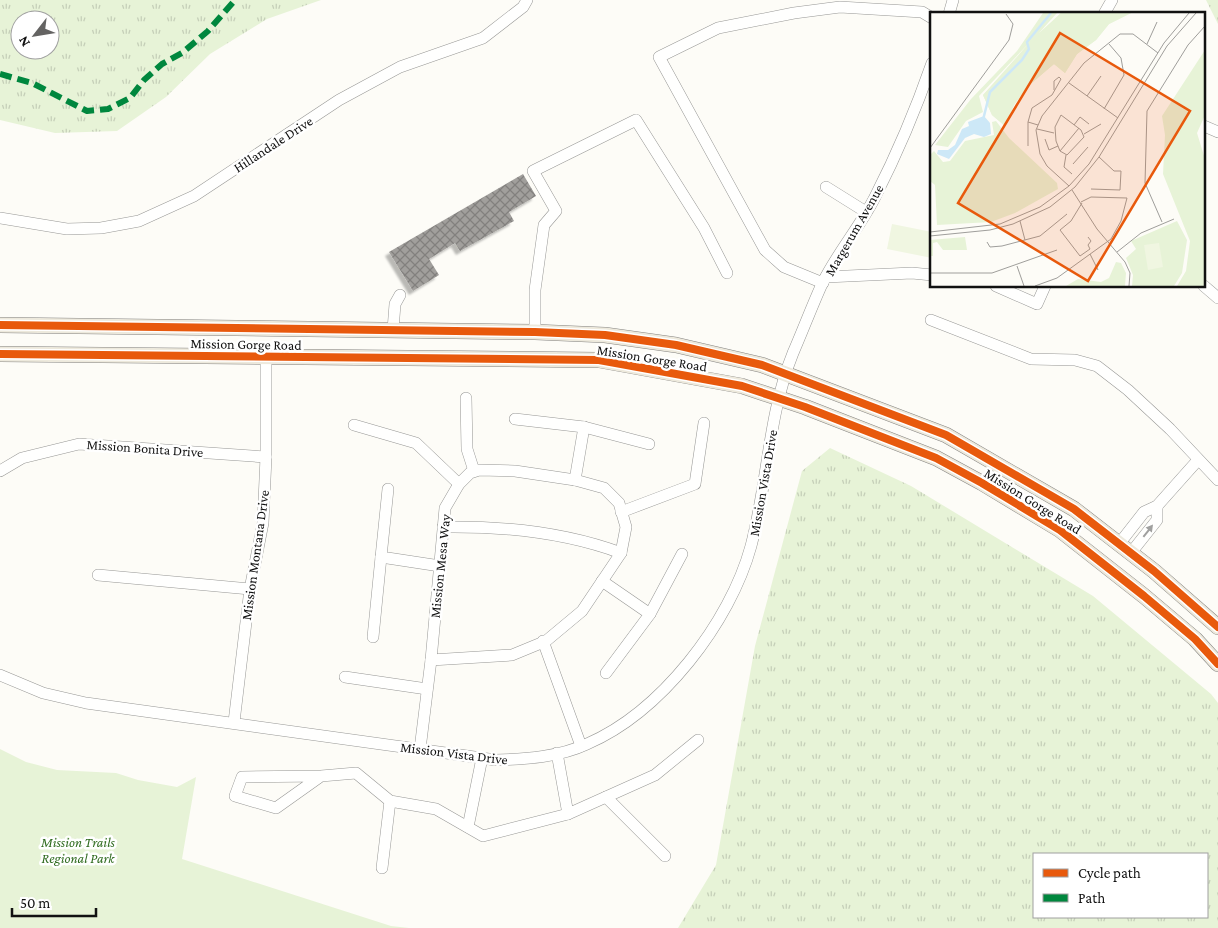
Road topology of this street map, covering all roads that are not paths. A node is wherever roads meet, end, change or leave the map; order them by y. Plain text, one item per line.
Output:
1 (527, 0) edge
2 (1112, 0) edge
3 (1105, 12) edge
4 (930, 17) edge
5 (930, 69) edge
6 (1206, 127) edge
7 (1218, 132) edge
8 (826, 187) dead end
9 (866, 212) junction
10 (0, 218) edge
11 (726, 273) dead end
12 (930, 275) edge
13 (825, 280) junction
14 (1001, 288) edge
15 (1044, 288) edge
16 (1206, 288) edge
17 (400, 295) dead end
18 (1218, 298) edge
19 (930, 320) dead end
20 (0, 325) edge
21 (392, 330) junction
22 (535, 332) junction
23 (0, 354) edge
24 (266, 358) junction
25 (786, 373) junction
26 (778, 397) junction
27 (466, 398) dead end
28 (515, 419) dead end
29 (704, 423) dead end
30 (354, 425) dead end
31 (584, 427) junction
32 (649, 444) dead end
33 (266, 457) junction
34 (1198, 460) junction
35 (0, 471) edge
36 (474, 471) junction
37 (574, 480) junction
38 (1218, 480) edge
39 (459, 484) junction
40 (388, 489) dead end
41 (621, 512) junction
42 (443, 527) junction
43 (1124, 549) junction
44 (622, 553) junction
45 (682, 554) dead end
46 (381, 558) junction
47 (440, 566) junction
48 (98, 575) dead end
49 (602, 581) junction
50 (250, 589) junction
51 (650, 614) junction
52 (1218, 628) edge
53 (373, 637) dead end
54 (544, 641) junction
55 (431, 660) junction
56 (1218, 664) edge
57 (606, 672) dead end
58 (0, 675) edge
59 (344, 677) dead end
60 (427, 689) junction
61 (234, 722) junction
62 (698, 740) dead end
63 (581, 746) junction
64 (420, 750) junction
65 (557, 753) junction
66 (482, 758) junction
67 (321, 776) junction
68 (606, 797) junction
69 (390, 801) junction
70 (568, 814) junction
71 (468, 827) junction
72 (665, 856) dead end
73 (382, 868) dead end

1 - 10 street, Hillandale Drive
2 - 3 street
4 - 13 street
5 - 9 street, Margerum Avenue
6 - 7 street
8 - 9 street
9 - 13 street, Margerum Avenue
11 - 22 street
12 - 13 street
13 - 25 street, Margerum Avenue
14 - 15 street
16 - 18 street
17 - 21 street
19 - 34 street
20 - 21 main road, Mission Gorge Road
21 - 22 main road, Mission Gorge Road
22 - 25 main road, Mission Gorge Road
23 - 24 main road, Mission Gorge Road
24 - 26 main road, Mission Gorge Road
24 - 33 street, Mission Montana Drive
25 - 26 street, Margerum Avenue
25 - 43 main road, Mission Gorge Road
26 - 56 main road, Mission Gorge Road
26 - 63 street, Mission Vista Drive
27 - 36 street
28 - 31 street
29 - 41 street
30 - 39 street
31 - 32 street
31 - 37 street
33 - 35 street, Mission Bonita Drive
33 - 50 street, Mission Montana Drive
34 - 38 street
34 - 43 street
36 - 37 street
36 - 39 street, Mission Mesa Way
37 - 41 street
39 - 42 street, Mission Mesa Way
40 - 46 street
41 - 44 street
42 - 44 street
42 - 47 street, Mission Mesa Way
43 - 52 main road, Mission Gorge Road
44 - 49 street
45 - 51 street
46 - 47 street
46 - 53 street
47 - 55 street, Mission Mesa Way
48 - 50 street
49 - 51 street
49 - 54 street
50 - 61 street, Mission Montana Drive
51 - 57 street
54 - 55 street
54 - 63 street
55 - 60 street, Mission Mesa Way
58 - 61 street, Mission Vista Drive
59 - 60 street
60 - 64 street, Mission Mesa Way
61 - 64 street, Mission Vista Drive
62 - 68 street
63 - 65 street, Mission Vista Drive
64 - 66 street, Mission Vista Drive
65 - 66 street, Mission Vista Drive
65 - 70 street
66 - 71 street
67 - 67 street
67 - 69 street
68 - 70 street
68 - 72 street
69 - 71 street
69 - 73 street
70 - 71 street

